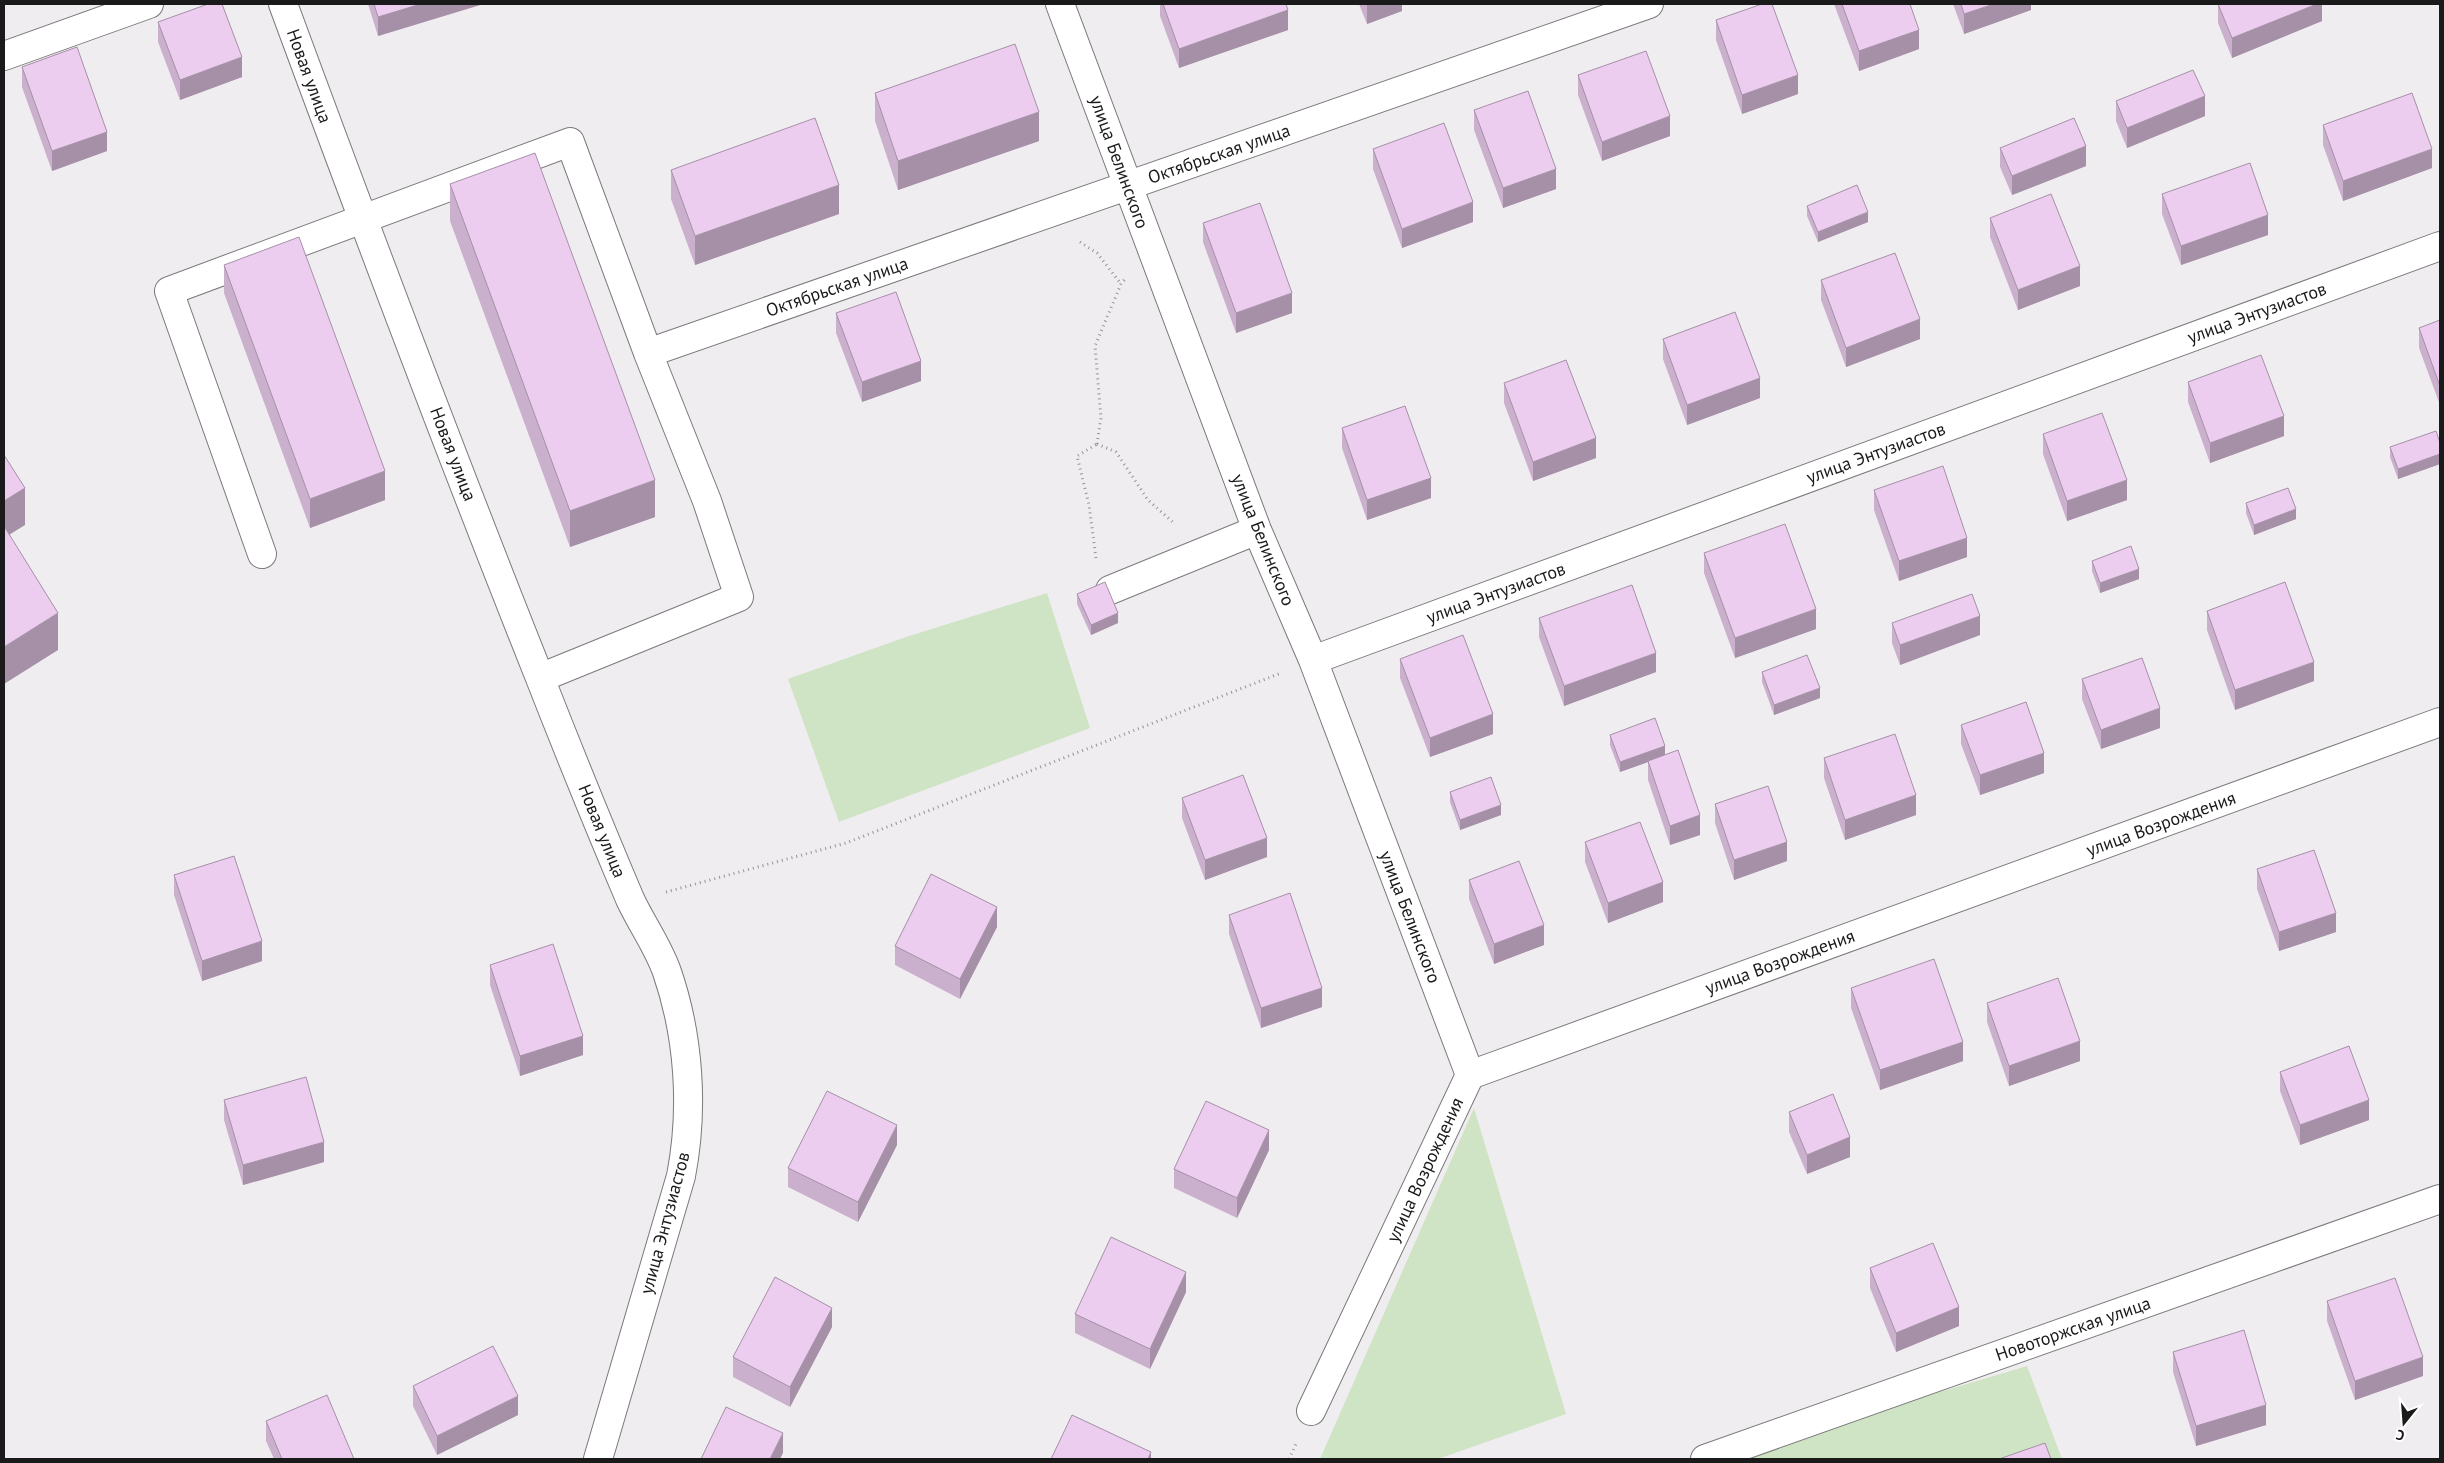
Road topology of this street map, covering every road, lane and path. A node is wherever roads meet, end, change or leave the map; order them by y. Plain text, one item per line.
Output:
1 (149, 4) edge
2 (283, 4) edge
3 (1060, 4) edge
4 (1649, 4) edge
5 (4, 56) edge
6 (1128, 186) junction
7 (1043, 216) junction
8 (362, 218) junction
9 (2440, 246) edge
10 (1152, 250) junction
11 (1121, 284) junction
12 (648, 353) junction
13 (1097, 444) junction
14 (1257, 530) junction
15 (1198, 553) junction
16 (262, 554) dead end
17 (1110, 590) joint
18 (1313, 660) junction
19 (540, 678) junction
20 (2440, 722) edge
21 (632, 902) junction
22 (1470, 1075) junction
23 (2440, 1199) edge
24 (1311, 1411) dead end
25 (598, 1459) edge
26 (1705, 1459) edge

1 - 5 street
2 - 8 street, Новая улица
3 - 6 street, улица Белинского
4 - 6 street, Октябрьская улица
6 - 7 street, Октябрьская улица
6 - 10 street, улица Белинского
7 - 11 path
7 - 12 street, Октябрьская улица
8 - 12 street
8 - 16 street
8 - 19 street, Новая улица
9 - 18 street, улица Энтузиастов
10 - 11 path
10 - 14 street, улица Белинского
11 - 13 path
12 - 19 street
13 - 15 path
13 - 17 path
14 - 15 street
14 - 18 street, улица Белинского
15 - 17 street
18 - 21 path
18 - 22 street, улица Белинского
19 - 21 street, Новая улица
20 - 22 street, улица Возрождения
21 - 25 street, улица Энтузиастов
22 - 24 street, улица Возрождения
23 - 26 street, Новоторжская улица

